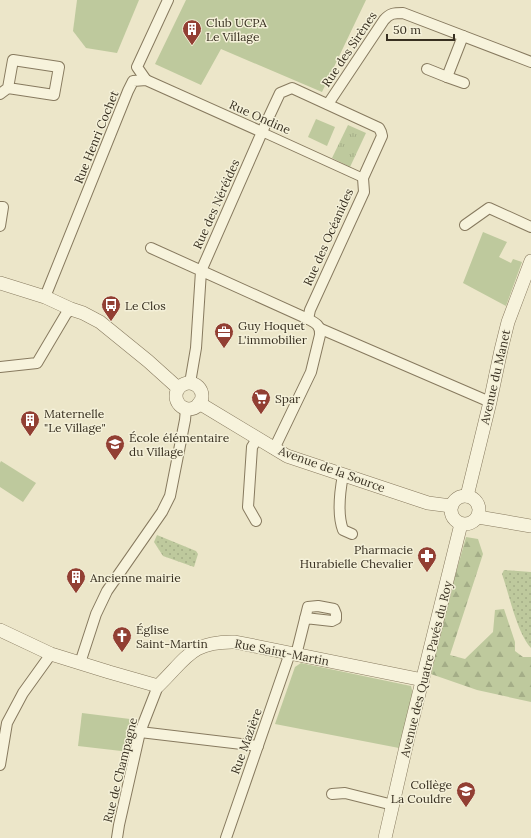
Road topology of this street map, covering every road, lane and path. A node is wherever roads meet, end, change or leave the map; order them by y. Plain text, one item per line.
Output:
1 (168, 0) edge
2 (463, 36) junction
3 (531, 62) edge
4 (427, 69) dead end
5 (447, 77) junction
6 (146, 80) junction
7 (464, 83) dead end
8 (4, 91) edge
9 (328, 104) junction
10 (262, 132) junction
11 (363, 178) junction
12 (0, 207) edge
13 (465, 225) dead end
14 (0, 226) edge
15 (531, 227) edge
16 (150, 248) dead end
17 (530, 263) edge
18 (201, 271) junction
19 (0, 283) edge
20 (45, 297) junction
21 (70, 309) junction
22 (308, 319) junction
23 (321, 329) junction
24 (0, 367) edge
25 (184, 385) junction
26 (490, 402) junction
27 (199, 403) junction
28 (186, 409) junction
29 (257, 439) junction
30 (274, 449) junction
31 (343, 475) junction
32 (468, 496) junction
33 (451, 506) junction
34 (478, 517) junction
35 (256, 521) dead end
36 (461, 524) junction
37 (531, 526) edge
38 (352, 534) dead end
39 (305, 618) dead end
40 (0, 630) edge
41 (51, 654) junction
42 (293, 654) junction
43 (80, 663) junction
44 (423, 680) junction
45 (158, 686) junction
46 (140, 732) junction
47 (258, 746) junction
48 (0, 765) edge
49 (332, 794) dead end
50 (393, 805) junction
51 (117, 838) edge
52 (226, 838) edge
53 (385, 838) edge

1 - 6 street
2 - 3 street, Rue des Sirènes
2 - 5 street
2 - 9 street, Rue des Sirènes
4 - 5 street
5 - 7 street
6 - 10 street, Rue Ondine
6 - 20 street, Rue Henri Cochet
8 - 8 street
9 - 10 street, Rue des Néréides
9 - 11 street, Rue des Océanides
10 - 11 street, Rue Ondine
10 - 18 street, Rue des Néréides
11 - 22 street, Rue des Océanides
12 - 14 street
13 - 15 street
16 - 18 street
17 - 26 street, Avenue du Manet
18 - 22 street
18 - 25 street, Rue des Néréides
19 - 20 street
20 - 21 street
21 - 24 street
21 - 25 street
22 - 23 street
23 - 26 street
23 - 30 street
25 - 27 street
25 - 28 street
26 - 32 street, Avenue du Manet
27 - 28 street
27 - 29 street, Avenue de la Source
28 - 43 street
29 - 30 street, Avenue de la Source
29 - 35 street
30 - 31 street, Avenue de la Source
31 - 33 street, Avenue de la Source
31 - 38 street
32 - 33 street
32 - 34 street
33 - 36 street
34 - 36 street
34 - 37 street
36 - 44 street, Avenue des Quatre Pavés du Roy
39 - 42 street, Rue Mazière
40 - 41 street
41 - 43 street
41 - 48 street
42 - 44 street, Rue Saint-Martin
42 - 45 street, Rue Saint-Martin
42 - 47 street, Rue Mazière
43 - 45 street
44 - 50 street, Avenue des Quatre Pavés du Roy
45 - 46 street, Rue de Champagne
46 - 47 street
46 - 51 street, Rue de Champagne
47 - 52 street, Rue Mazière
49 - 50 street
50 - 53 street, Avenue des Quatre Pavés du Roy

